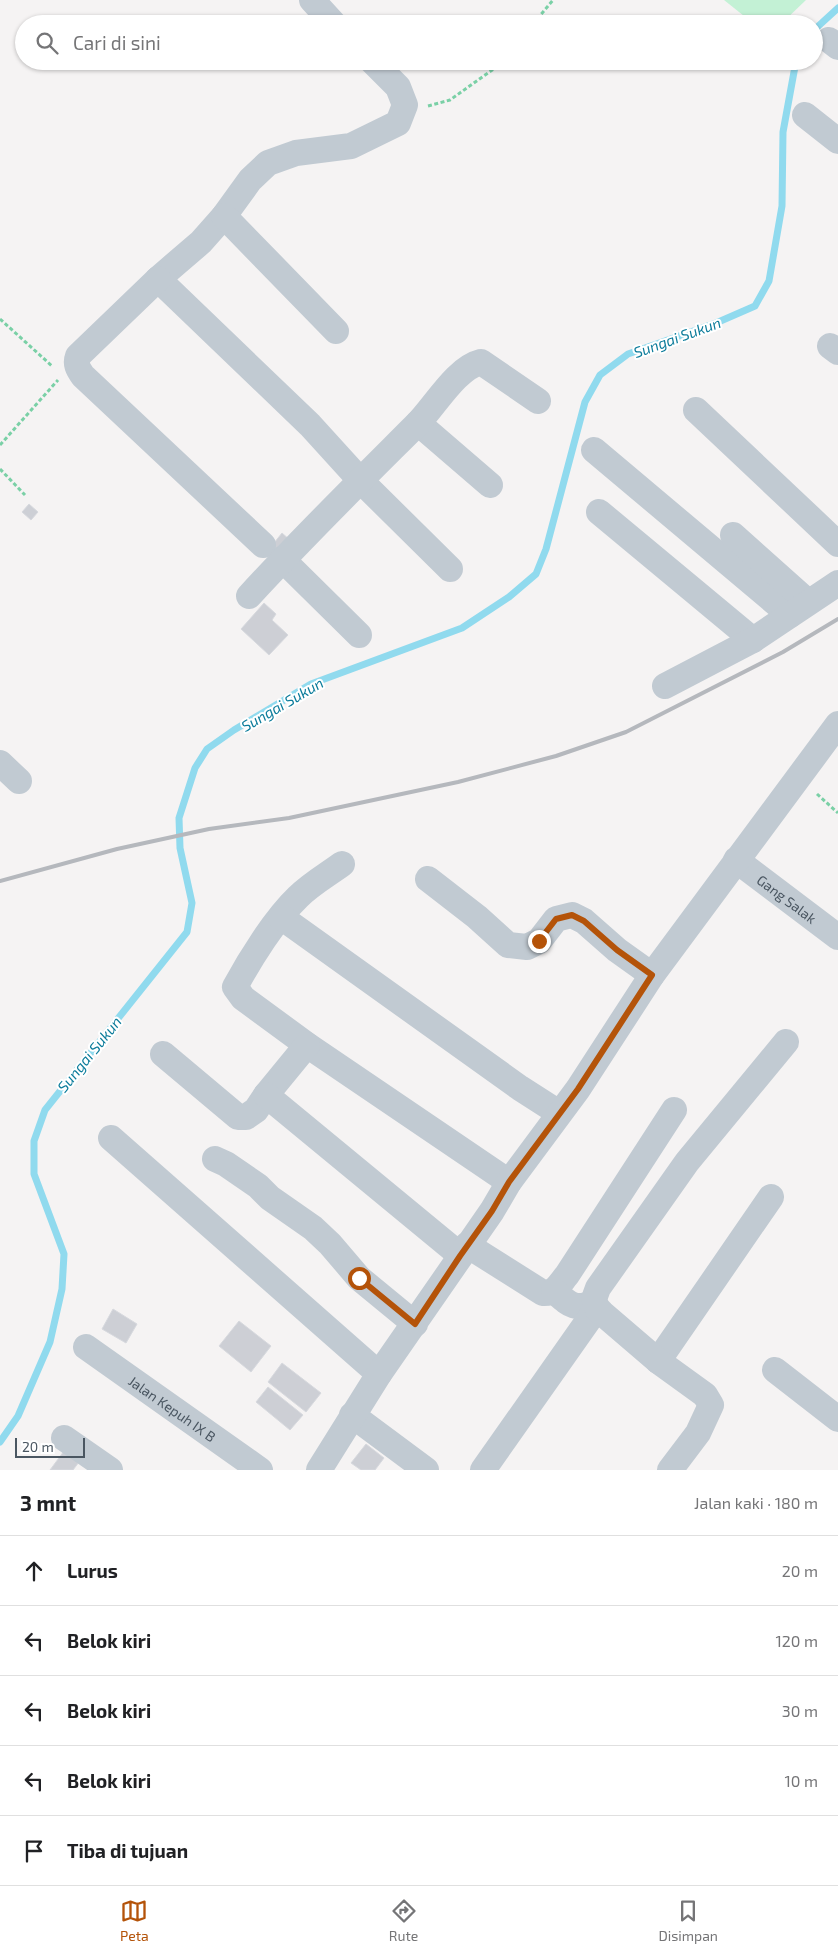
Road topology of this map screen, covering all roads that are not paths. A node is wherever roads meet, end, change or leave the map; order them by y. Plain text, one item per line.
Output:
1 (312, 0) edge
2 (326, 15) edge
3 (381, 70) edge
4 (805, 115) dead end
5 (838, 141) edge
6 (224, 216) junction
7 (158, 279) junction
8 (336, 331) dead end
9 (538, 400) dead end
10 (696, 410) dead end
11 (418, 423) junction
12 (594, 450) dead end
13 (360, 480) junction
14 (490, 485) dead end
15 (599, 512) dead end
16 (733, 534) dead end
17 (838, 544) edge
18 (273, 552) junction
19 (450, 569) dead end
20 (838, 583) edge
21 (249, 596) dead end
22 (799, 608) junction
23 (359, 635) dead end
24 (752, 640) junction
25 (665, 686) dead end
26 (838, 724) edge
27 (0, 763) edge
28 (19, 781) dead end
29 (736, 860) junction
30 (342, 864) dead end
31 (428, 879) dead end
32 (281, 917) junction
33 (838, 938) edge
34 (652, 975) junction
35 (786, 1042) dead end
36 (307, 1045) junction
37 (163, 1054) dead end
38 (266, 1095) junction
39 (674, 1110) dead end
40 (559, 1113) junction
41 (112, 1138) dead end
42 (215, 1159) dead end
43 (509, 1182) junction
44 (771, 1197) dead end
45 (463, 1250) junction
46 (554, 1291) junction
47 (596, 1305) junction
48 (415, 1324) junction
49 (86, 1347) dead end
50 (658, 1361) junction
51 (775, 1370) dead end
52 (379, 1374) junction
53 (352, 1415) junction
54 (838, 1419) edge
55 (64, 1438) dead end
56 (110, 1470) edge
57 (260, 1470) edge
58 (319, 1470) edge
59 (426, 1470) edge
60 (483, 1470) edge
61 (670, 1470) edge

1 - 2 street
3 - 6 street
4 - 5 street
6 - 7 street
6 - 8 street
7 - 13 street
7 - 18 street
9 - 11 street
10 - 17 street
11 - 13 street
11 - 14 street
12 - 22 street
13 - 18 street
13 - 19 street
15 - 24 street
16 - 22 street
18 - 21 street
18 - 23 street
20 - 22 street
22 - 24 street
24 - 25 street
26 - 29 street
27 - 28 street
29 - 33 street, Gang Salak
29 - 34 street
30 - 32 street
31 - 34 street
32 - 36 street
32 - 40 street
34 - 40 street
35 - 47 street
36 - 38 street
36 - 43 street
37 - 38 street
38 - 45 street
39 - 46 street
40 - 43 street
41 - 52 street
42 - 48 street
43 - 45 street
44 - 50 street
45 - 46 street
45 - 48 street
46 - 47 street
47 - 50 street
47 - 60 street
48 - 52 street
49 - 57 street, Jalan Kepuh IX B
50 - 61 street
51 - 54 street
52 - 53 street
53 - 58 street
53 - 59 street
55 - 56 street

